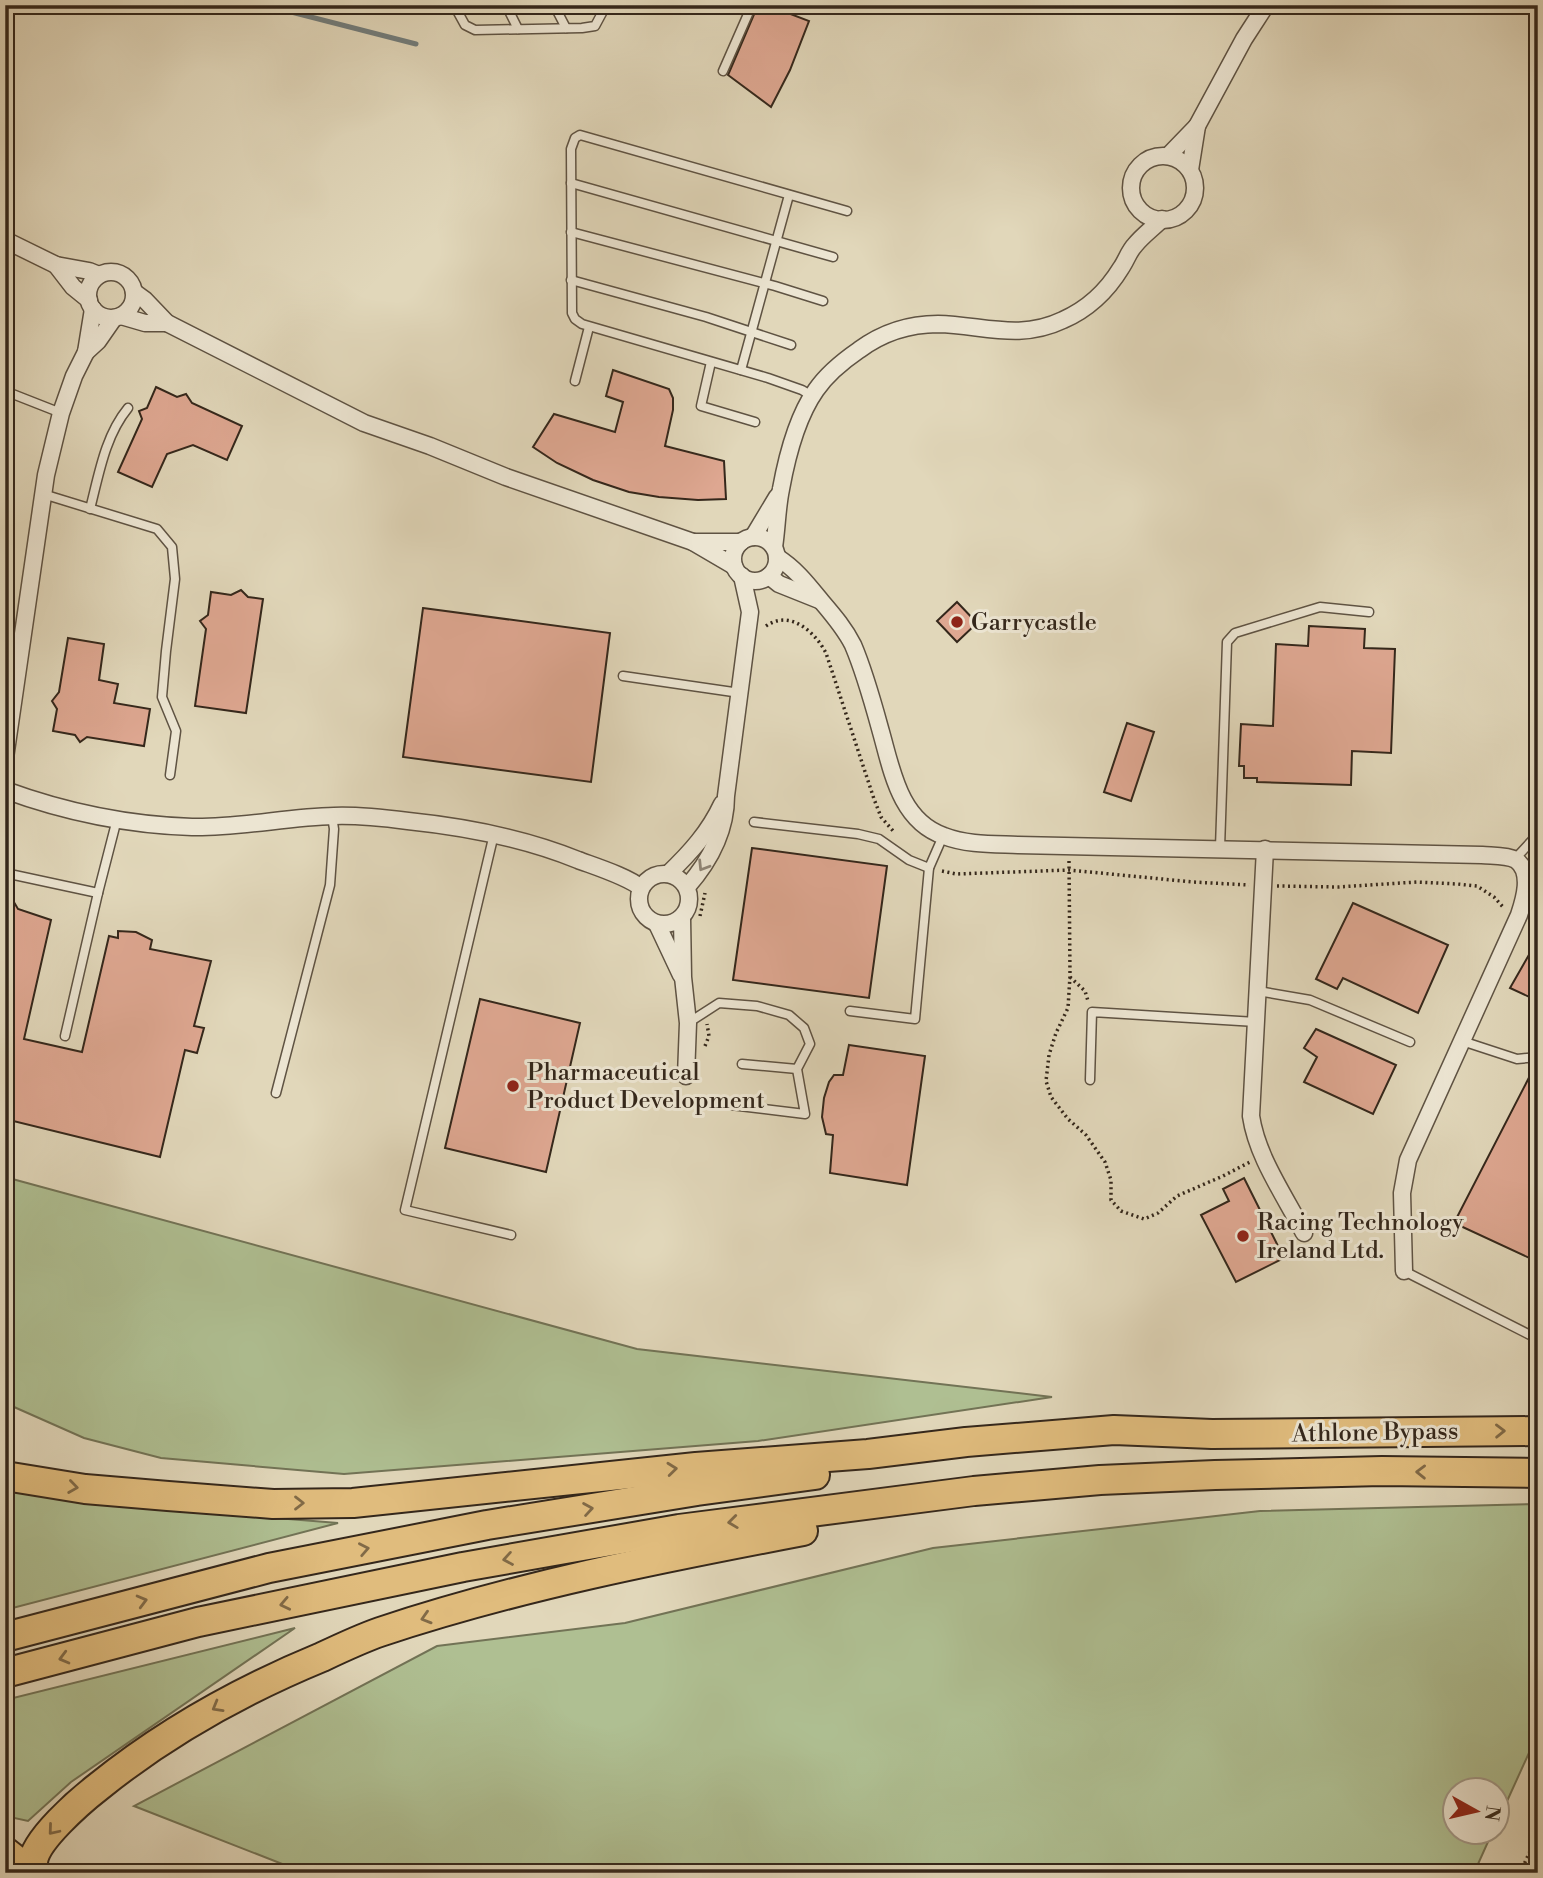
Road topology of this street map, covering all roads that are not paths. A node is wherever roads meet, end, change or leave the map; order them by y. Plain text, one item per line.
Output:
1 (454, 5) edge
2 (506, 5) edge
3 (554, 5) edge
4 (602, 5) edge
5 (752, 5) edge
6 (1266, 5) edge
7 (518, 29) junction
8 (566, 29) junction
9 (723, 71) dead end
10 (1197, 126) junction
11 (1168, 156) junction
12 (1190, 170) junction
13 (571, 183) junction
14 (789, 195) junction
15 (1137, 205) junction
16 (847, 211) dead end
17 (1162, 219) junction
18 (571, 232) junction
19 (5, 240) edge
20 (776, 240) junction
21 (1135, 244) junction
22 (833, 257) dead end
23 (56, 265) junction
24 (99, 275) junction
25 (571, 280) junction
26 (764, 283) junction
27 (134, 292) junction
28 (824, 301) dead end
29 (91, 305) junction
30 (117, 317) junction
31 (167, 323) junction
32 (589, 327) junction
33 (751, 332) junction
34 (791, 345) dead end
35 (86, 352) junction
36 (711, 362) junction
37 (741, 370) junction
38 (575, 381) dead end
39 (5, 391) edge
40 (812, 396) junction
41 (128, 408) dead end
42 (61, 413) junction
43 (755, 422) dead end
44 (781, 490) junction
45 (43, 494) junction
46 (90, 509) junction
47 (747, 539) junction
48 (693, 541) junction
49 (776, 552) junction
50 (738, 571) junction
51 (767, 577) junction
52 (821, 600) junction
53 (750, 612) junction
54 (1369, 612) dead end
55 (623, 677) dead end
56 (740, 694) junction
57 (5, 758) edge
58 (170, 775) dead end
59 (5, 790) edge
60 (726, 796) junction
61 (332, 816) junction
62 (117, 820) junction
63 (754, 822) dead end
64 (494, 834) junction
65 (1538, 834) edge
66 (943, 836) junction
67 (1220, 848) junction
68 (1265, 849) junction
69 (1515, 859) junction
70 (929, 868) junction
71 (5, 873) edge
72 (667, 874) junction
73 (687, 887) junction
74 (641, 888) junction
75 (98, 893) junction
76 (682, 918) junction
77 (657, 924) junction
78 (683, 977) junction
79 (1257, 990) junction
80 (850, 1012) dead end
81 (1256, 1022) junction
82 (688, 1023) junction
83 (65, 1036) dead end
84 (1462, 1041) junction
85 (1410, 1042) dead end
86 (1538, 1057) edge
87 (742, 1064) dead end
88 (797, 1069) junction
89 (686, 1076) dead end
90 (1090, 1080) dead end
91 (276, 1093) dead end
92 (731, 1105) dead end
93 (1304, 1233) dead end
94 (511, 1236) dead end
95 (1404, 1271) joint
96 (1538, 1339) edge
97 (1538, 1430) edge
98 (1212, 1434) junction
99 (1538, 1473) edge
100 (1215, 1475) junction
101 (5, 1476) edge
102 (5, 1637) edge
103 (5, 1673) edge
104 (5, 1849) edge
105 (32, 1873) edge

1 - 7 lane
2 - 7 lane
3 - 8 lane
4 - 8 lane
5 - 9 lane
6 - 10 street
7 - 8 lane
10 - 11 street
10 - 12 street
11 - 12 street
11 - 15 street
12 - 17 street
13 - 14 lane
13 - 18 lane
13 - 20 lane
14 - 16 lane
14 - 20 lane
15 - 17 street
15 - 21 street
17 - 21 street
18 - 25 lane
18 - 26 lane
19 - 23 street
20 - 22 lane
20 - 26 lane
21 - 40 street
23 - 24 street
23 - 29 street
24 - 27 street
24 - 29 street
25 - 32 lane
25 - 33 lane
26 - 28 lane
26 - 33 lane
27 - 30 street
27 - 31 street
29 - 30 street
29 - 35 street
30 - 31 street
30 - 35 street
31 - 48 street
32 - 36 lane
32 - 38 lane
33 - 34 lane
33 - 37 lane
35 - 42 street
36 - 37 lane
36 - 43 lane
37 - 40 lane
39 - 42 lane
40 - 44 street
41 - 46 lane
42 - 45 street
44 - 47 street
44 - 49 street
45 - 46 lane
45 - 57 street
46 - 58 lane
47 - 48 street
47 - 49 street
47 - 50 street
48 - 50 street
49 - 51 street
49 - 52 street
50 - 51 street
50 - 53 street
51 - 52 street
51 - 53 street
52 - 66 street
53 - 56 street
54 - 67 lane
55 - 56 lane
56 - 60 street
59 - 62 street
60 - 72 street
60 -> 73 street
61 - 62 street
61 - 64 street
61 - 91 lane
62 - 75 lane
63 - 70 lane
64 - 74 street
64 - 94 lane
65 - 69 lane
66 - 67 street
66 - 70 lane
67 - 68 street
68 - 69 street
68 - 79 street
69 - 84 street
70 - 80 lane
71 - 75 lane
72 - 73 street
72 - 74 street
73 - 76 street
74 - 77 street
75 - 83 lane
76 - 77 street
76 - 78 street
77 - 78 street
78 - 82 street
79 - 81 street
79 - 85 lane
81 - 90 lane
81 - 93 street
82 - 88 lane
82 - 89 street
84 - 86 lane
84 - 95 street
87 - 88 lane
88 - 92 lane
95 - 96 lane
98 -> 97 highway, Athlone Bypass
101 -> 98 highway
102 -> 98 highway
99 -> 100 highway, Athlone Bypass
100 -> 103 highway
100 -> 105 highway
104 - 105 main road

